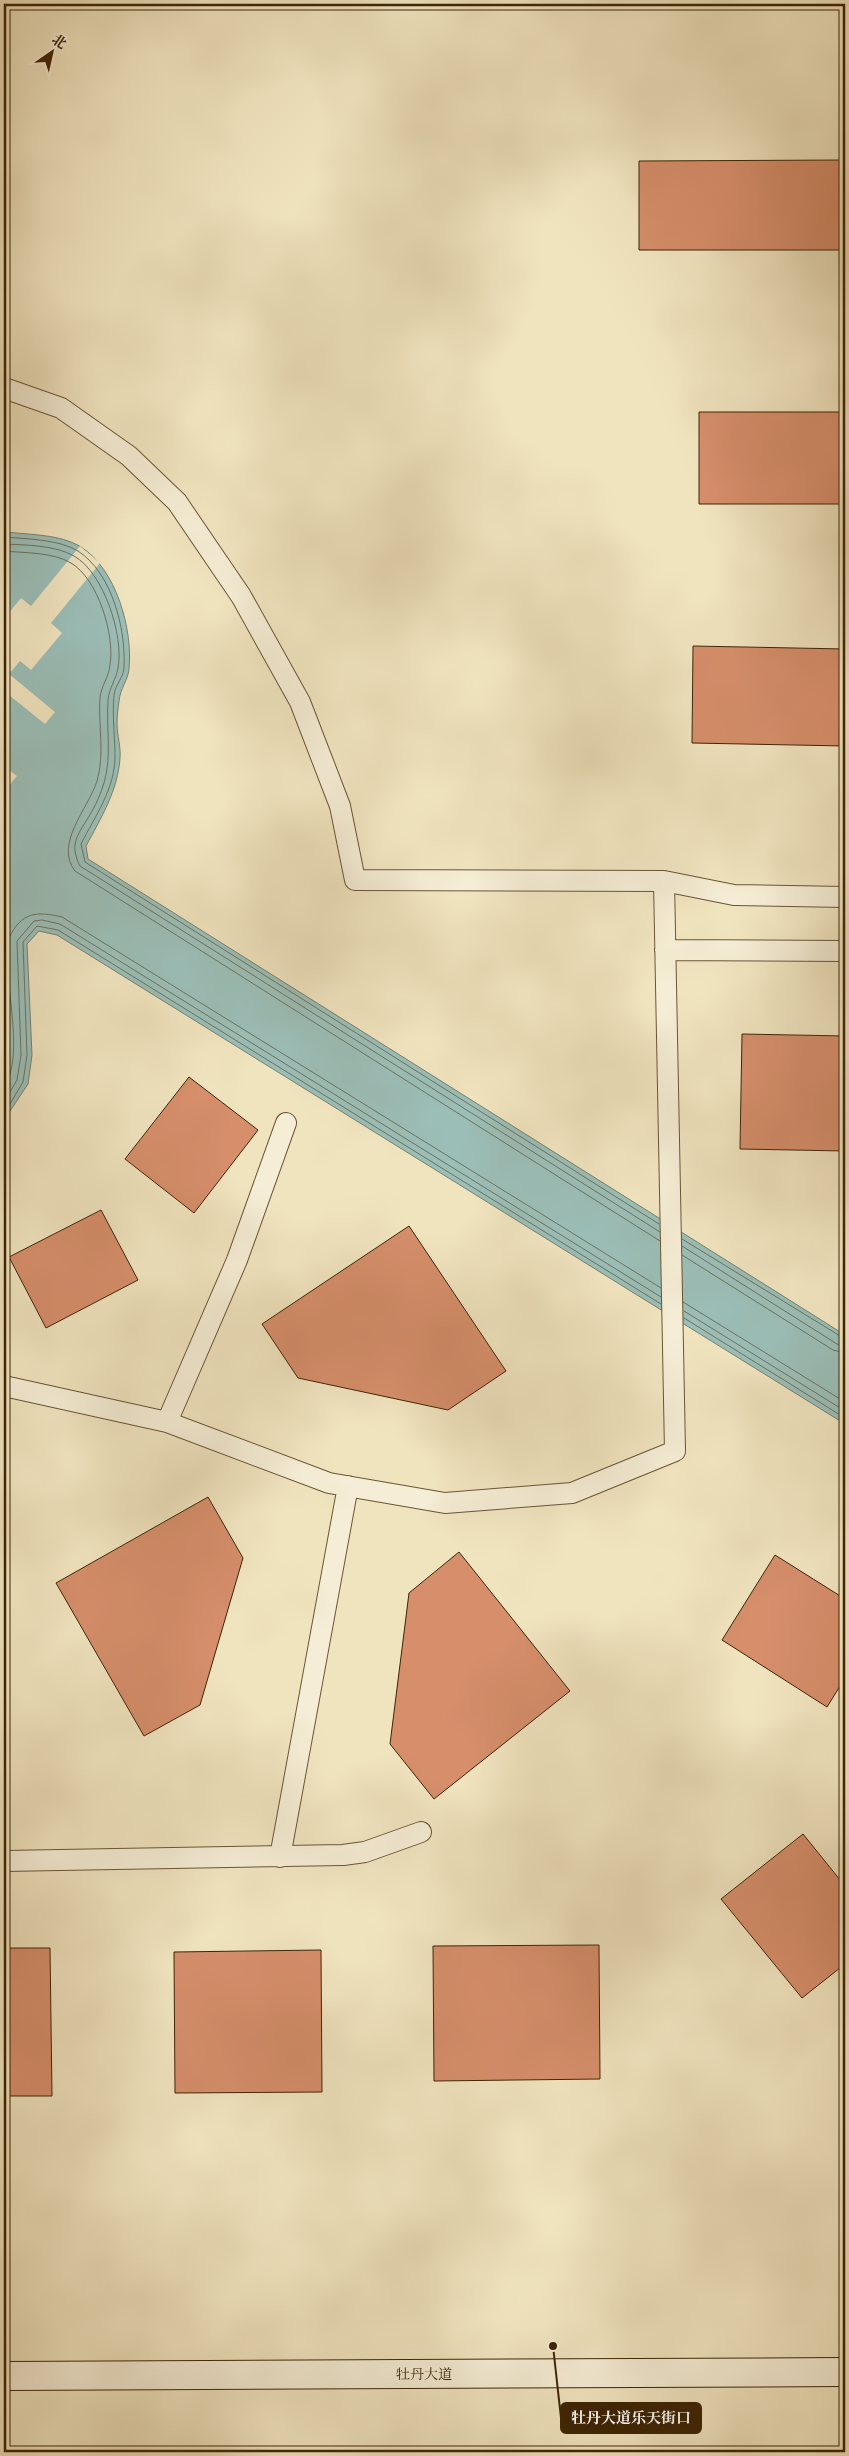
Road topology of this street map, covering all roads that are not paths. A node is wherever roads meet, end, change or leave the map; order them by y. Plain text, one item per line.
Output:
1 (4, 388) edge
2 (664, 881) junction
3 (845, 897) edge
4 (665, 950) junction
5 (845, 951) edge
6 (286, 1123) dead end
7 (4, 1386) edge
8 (167, 1422) junction
9 (348, 1486) junction
10 (421, 1832) dead end
11 (280, 1857) junction
12 (4, 1861) edge
13 (845, 2372) edge
14 (4, 2376) edge

1 - 2 lane
2 - 3 lane
2 - 4 lane
4 - 5 lane
4 - 9 lane
6 - 8 lane
7 - 8 lane
8 - 9 lane
9 - 11 lane
10 - 11 lane
11 - 12 lane
13 - 14 main road, 牡丹大道

